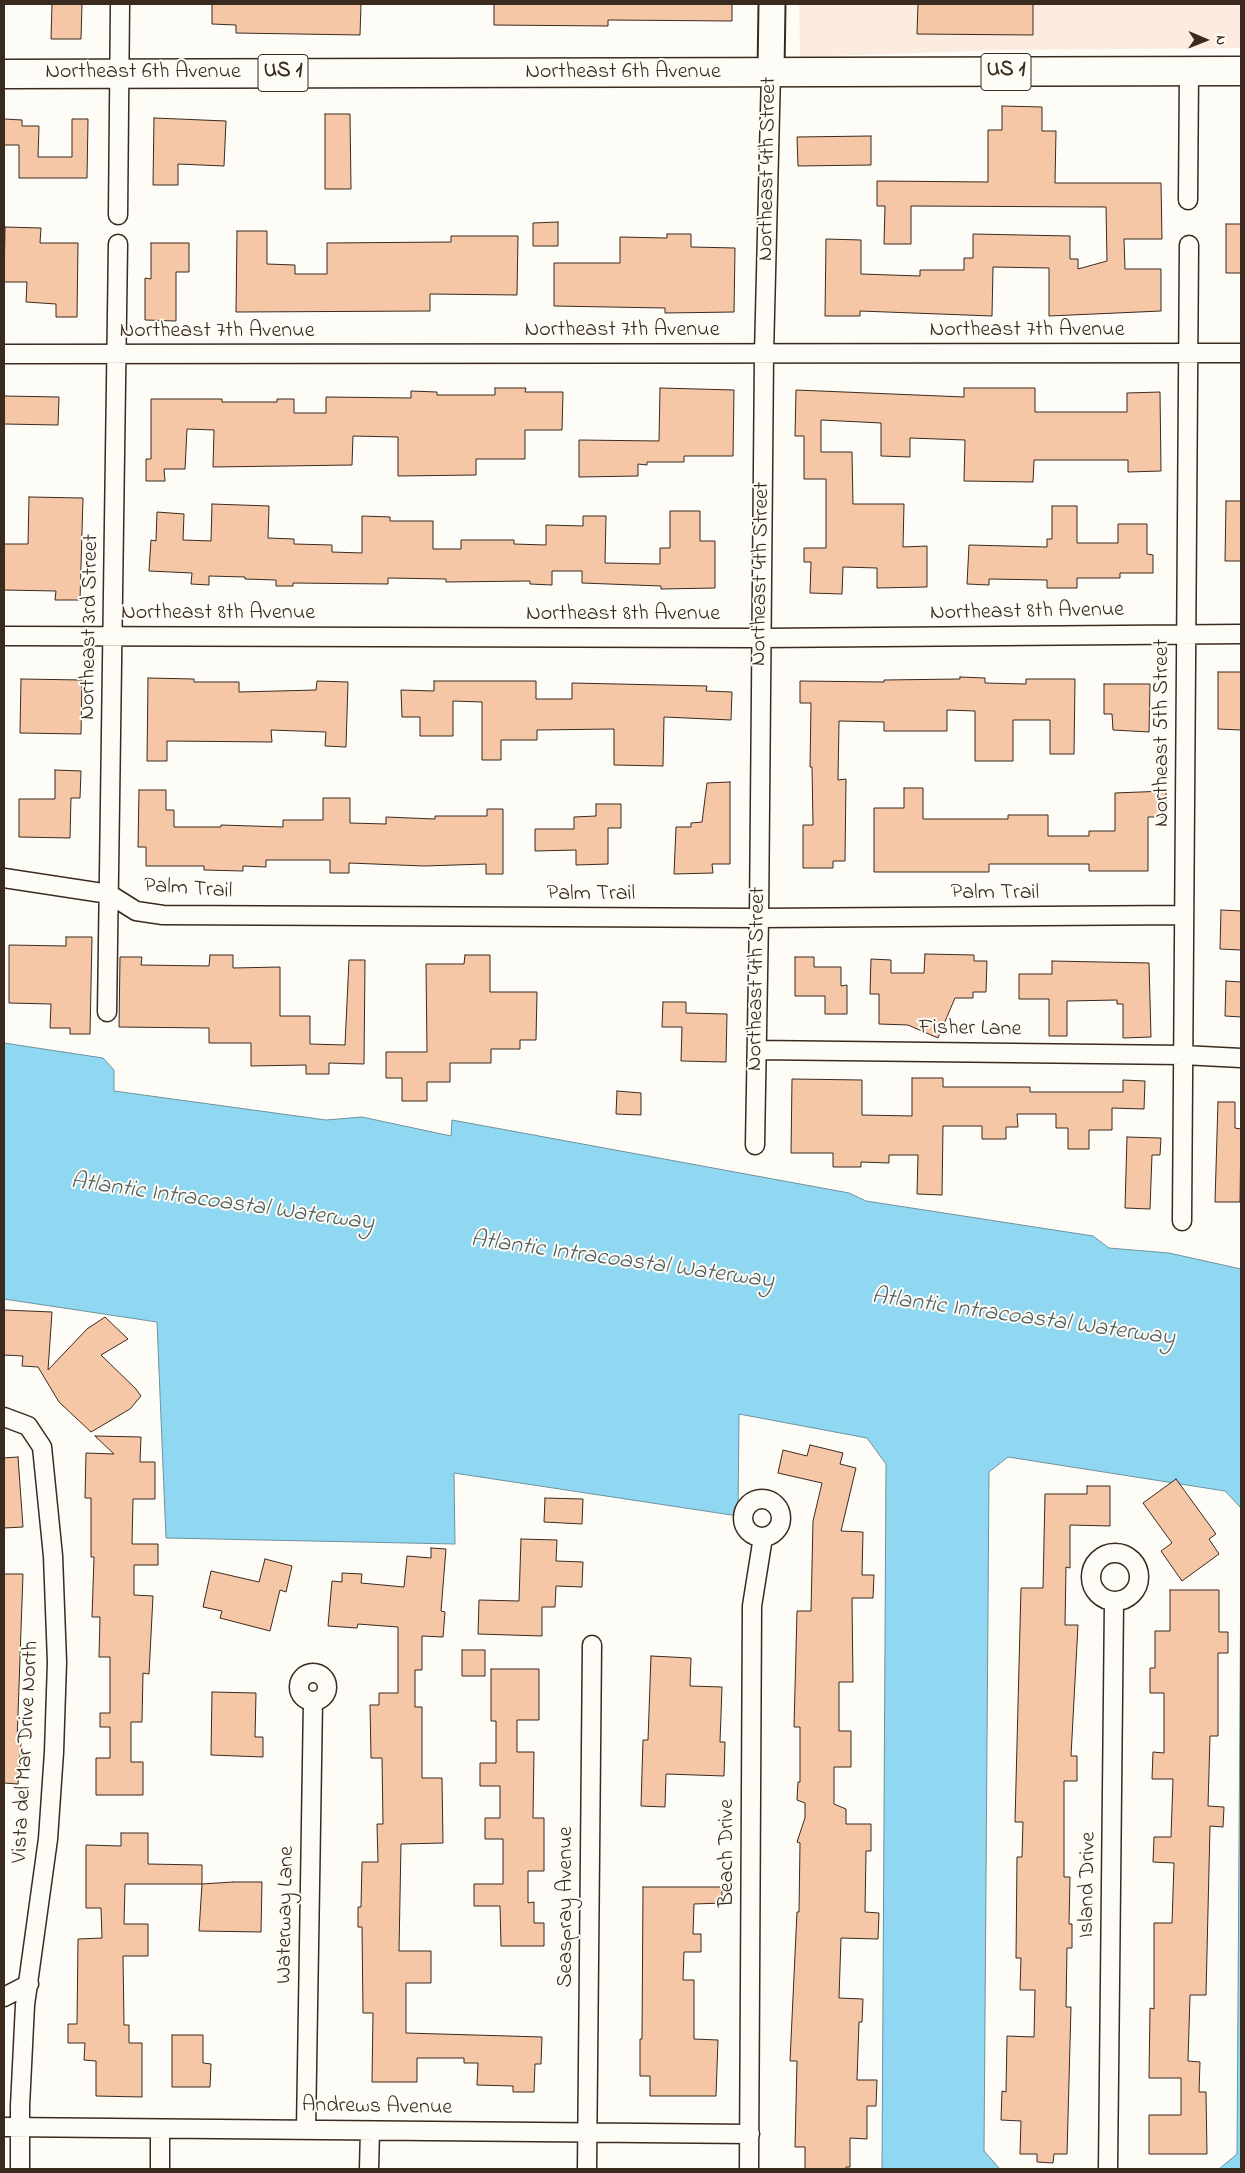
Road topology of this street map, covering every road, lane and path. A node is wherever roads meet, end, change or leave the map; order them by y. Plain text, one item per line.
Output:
1 (120, 4) edge
2 (772, 4) edge
3 (1241, 71) edge
4 (771, 72) junction
5 (1189, 72) junction
6 (4, 74) edge
7 (119, 74) junction
8 (1188, 200) dead end
9 (118, 215) dead end
10 (118, 244) dead end
11 (1189, 245) dead end
12 (1188, 353) junction
13 (1241, 353) edge
14 (4, 354) edge
15 (118, 354) junction
16 (764, 354) junction
17 (1186, 634) junction
18 (1241, 634) edge
19 (4, 636) edge
20 (113, 636) junction
21 (762, 638) junction
22 (4, 878) edge
23 (109, 894) junction
24 (1184, 915) junction
25 (759, 918) junction
26 (107, 1012) dead end
27 (757, 1050) junction
28 (1183, 1055) junction
29 (1241, 1058) edge
30 (755, 1145) dead end
31 (1182, 1221) dead end
32 (4, 1417) edge
33 (763, 1537) dead end
34 (1114, 1602) dead end
35 (592, 1645) dead end
36 (313, 1701) dead end
37 (29, 1984) junction
38 (4, 1997) edge
39 (12, 2127) edge
40 (160, 2129) junction
41 (306, 2130) junction
42 (370, 2131) junction
43 (588, 2132) junction
44 (750, 2134) junction
45 (20, 2169) edge
46 (160, 2169) edge
47 (369, 2169) edge
48 (588, 2169) edge
49 (749, 2169) edge
50 (1108, 2169) edge

1 - 7 street
2 - 4 street, Northeast 4th Street
3 - 5 main road, Northeast 6th Avenue / US 1
4 - 5 main road, Northeast 6th Avenue / US 1
4 - 7 main road, Northeast 6th Avenue / US 1
4 - 16 street, Northeast 4th Street
5 - 8 street
6 - 7 main road, Northeast 6th Avenue / US 1
7 - 9 street
10 - 15 street, Northeast 3rd Street
11 - 12 street, Northeast 5th Street
12 - 13 street, Northeast 7th Avenue
12 - 16 street, Northeast 7th Avenue
12 - 17 street, Northeast 5th Street
14 - 15 street, Northeast 7th Avenue
15 - 16 street, Northeast 7th Avenue
15 - 20 street, Northeast 3rd Street
16 - 21 street, Northeast 4th Street
17 - 18 street, Northeast 8th Avenue
17 - 21 street, Northeast 8th Avenue
17 - 24 street, Northeast 5th Street
19 - 20 street, Northeast 8th Avenue
20 - 21 street, Northeast 8th Avenue
20 - 23 street, Northeast 3rd Street
21 - 25 street, Northeast 4th Street
22 - 23 street, Palm Trail
23 - 25 street, Palm Trail
23 - 26 street, Northeast 3rd Street
24 - 25 street, Palm Trail
24 - 28 street, Northeast 5th Street
25 - 27 street, Northeast 4th Street
27 - 28 street, Fisher Lane
27 - 30 street, Northeast 4th Street
28 - 29 street
28 - 31 street, Northeast 5th Street
32 - 37 street, Vista del Mar Drive North
33 - 44 street, Beach Drive
34 - 50 street, Island Drive
35 - 43 street, Seaspray Avenue
36 - 41 street, Waterway Lane
37 - 38 street
37 - 39 street, Vista del Mar Drive North
39 - 40 street, Andrews Avenue
39 - 45 street, Vista del Mar Drive North
40 - 41 street, Andrews Avenue
40 - 46 street
41 - 42 street, Andrews Avenue
42 - 43 street, Andrews Avenue
42 - 47 street
43 - 44 street, Andrews Avenue
43 - 48 street, Seaspray Avenue
44 - 49 street, Beach Drive

